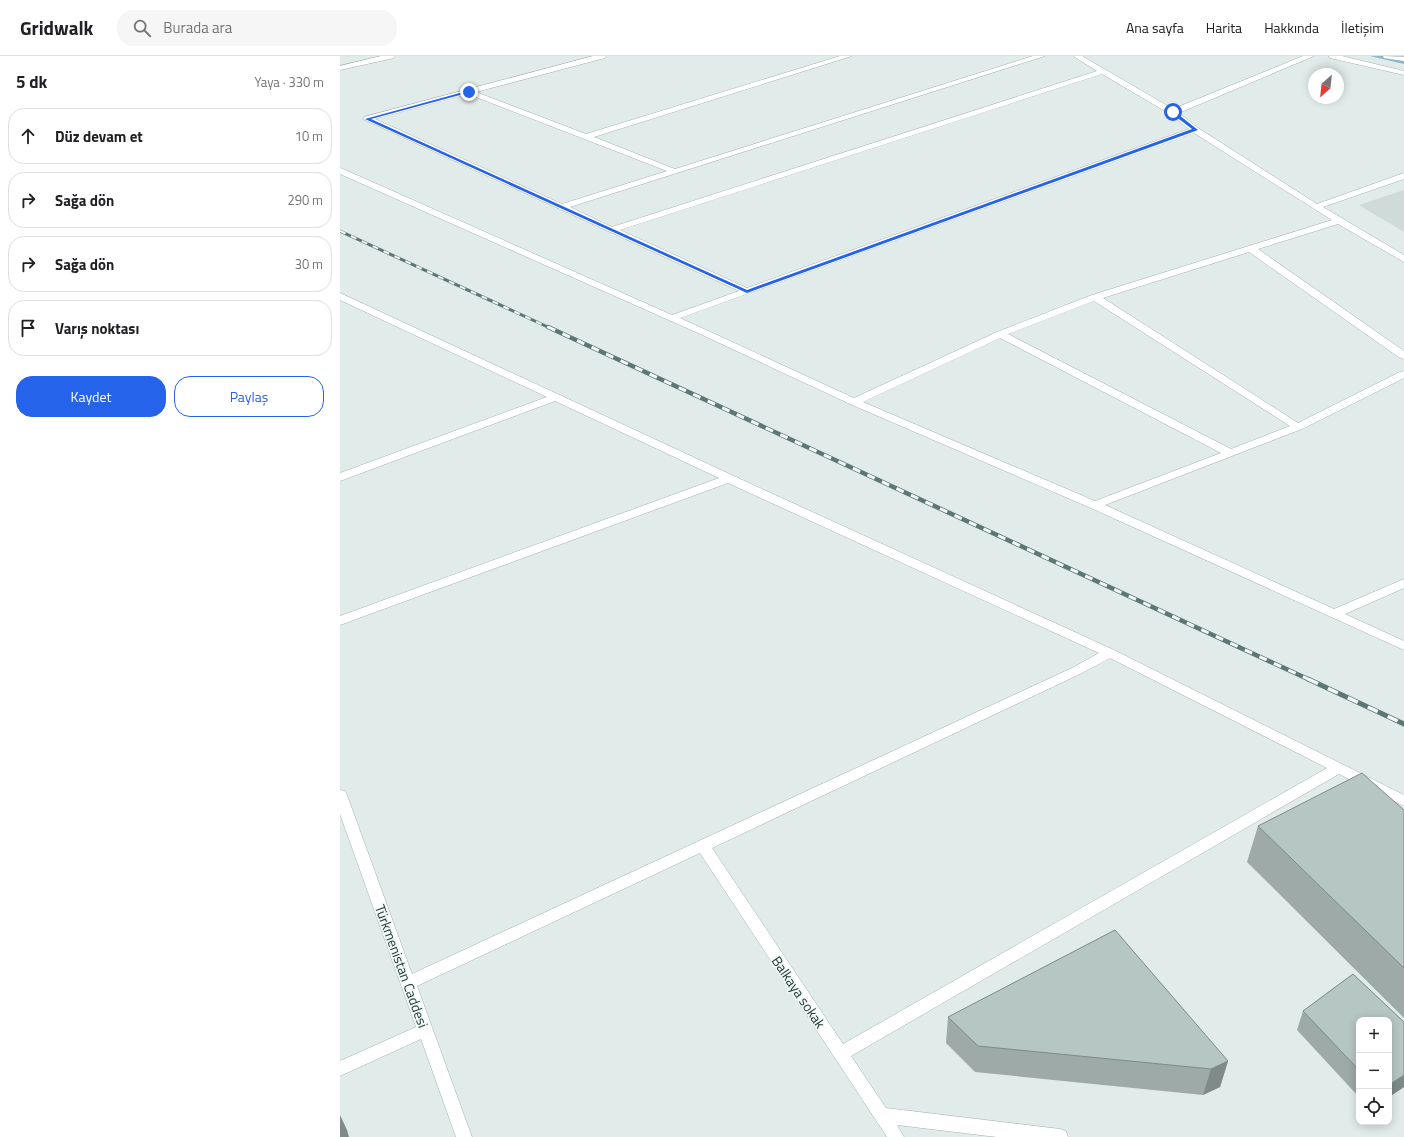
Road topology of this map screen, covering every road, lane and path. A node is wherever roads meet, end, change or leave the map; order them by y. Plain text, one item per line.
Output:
1 (391, 56) edge
2 (602, 56) edge
3 (848, 56) edge
4 (1041, 56) edge
5 (1077, 56) edge
6 (1310, 56) edge
7 (1333, 56) edge
8 (1387, 56) edge
9 (1404, 59) edge
10 (340, 68) edge
11 (1103, 71) junction
12 (1404, 73) edge
13 (469, 92) junction
14 (1173, 112) junction
15 (1196, 130) junction
16 (586, 137) junction
17 (340, 171) edge
18 (674, 171) junction
19 (1404, 176) edge
20 (562, 207) junction
21 (1316, 207) junction
22 (1339, 221) junction
23 (611, 230) junction
24 (1250, 248) junction
25 (1404, 258) edge
26 (747, 291) junction
27 (340, 296) edge
28 (1095, 297) junction
29 (672, 318) junction
30 (1000, 334) junction
31 (1404, 356) edge
32 (1404, 374) edge
33 (556, 397) junction
34 (854, 402) junction
35 (1298, 426) junction
36 (1230, 453) junction
37 (340, 477) edge
38 (730, 478) junction
39 (1095, 505) junction
40 (1404, 584) edge
41 (1333, 614) junction
42 (340, 621) edge
43 (1404, 646) edge
44 (1110, 653) junction
45 (1339, 768) junction
46 (340, 795) edge
47 (1404, 801) edge
48 (703, 846) junction
49 (408, 983) junction
50 (425, 1030) junction
51 (841, 1053) junction
52 (340, 1069) edge
53 (881, 1115) junction
54 (464, 1137) edge
55 (896, 1137) edge
56 (1060, 1137) edge

1 - 10 street
2 - 13 street
3 - 16 street
4 - 18 street
5 - 11 street
6 - 14 street
7 - 12 street
8 - 9 street
11 - 14 street
11 - 23 street
13 - 16 street
13 - 20 street
14 - 15 street
15 - 21 street
15 - 26 street
16 - 18 street
17 - 29 street
18 - 20 street
19 - 21 street
20 - 23 street
21 - 22 street
22 - 24 street
22 - 25 street
23 - 26 street
24 - 28 street
24 - 31 street
26 - 29 street
27 - 33 street
28 - 30 street
28 - 35 street
29 - 34 street
30 - 34 street
30 - 36 street
32 - 35 street
33 - 37 street
33 - 38 street
34 - 39 street
35 - 36 street
36 - 39 street
38 - 42 street
38 - 44 street
39 - 41 street
40 - 41 street
41 - 43 street
44 - 45 street
44 - 48 street
45 - 47 street
45 - 51 street
46 - 49 street, Türkmenistan Caddesi
48 - 49 street
48 - 51 street, Balkaya sokak
49 - 50 street, Türkmenistan Caddesi
50 - 52 street
50 - 54 street, Türkmenistan Caddesi
51 - 53 street, Balkaya sokak
53 - 55 street, Balkaya sokak
53 - 56 street

